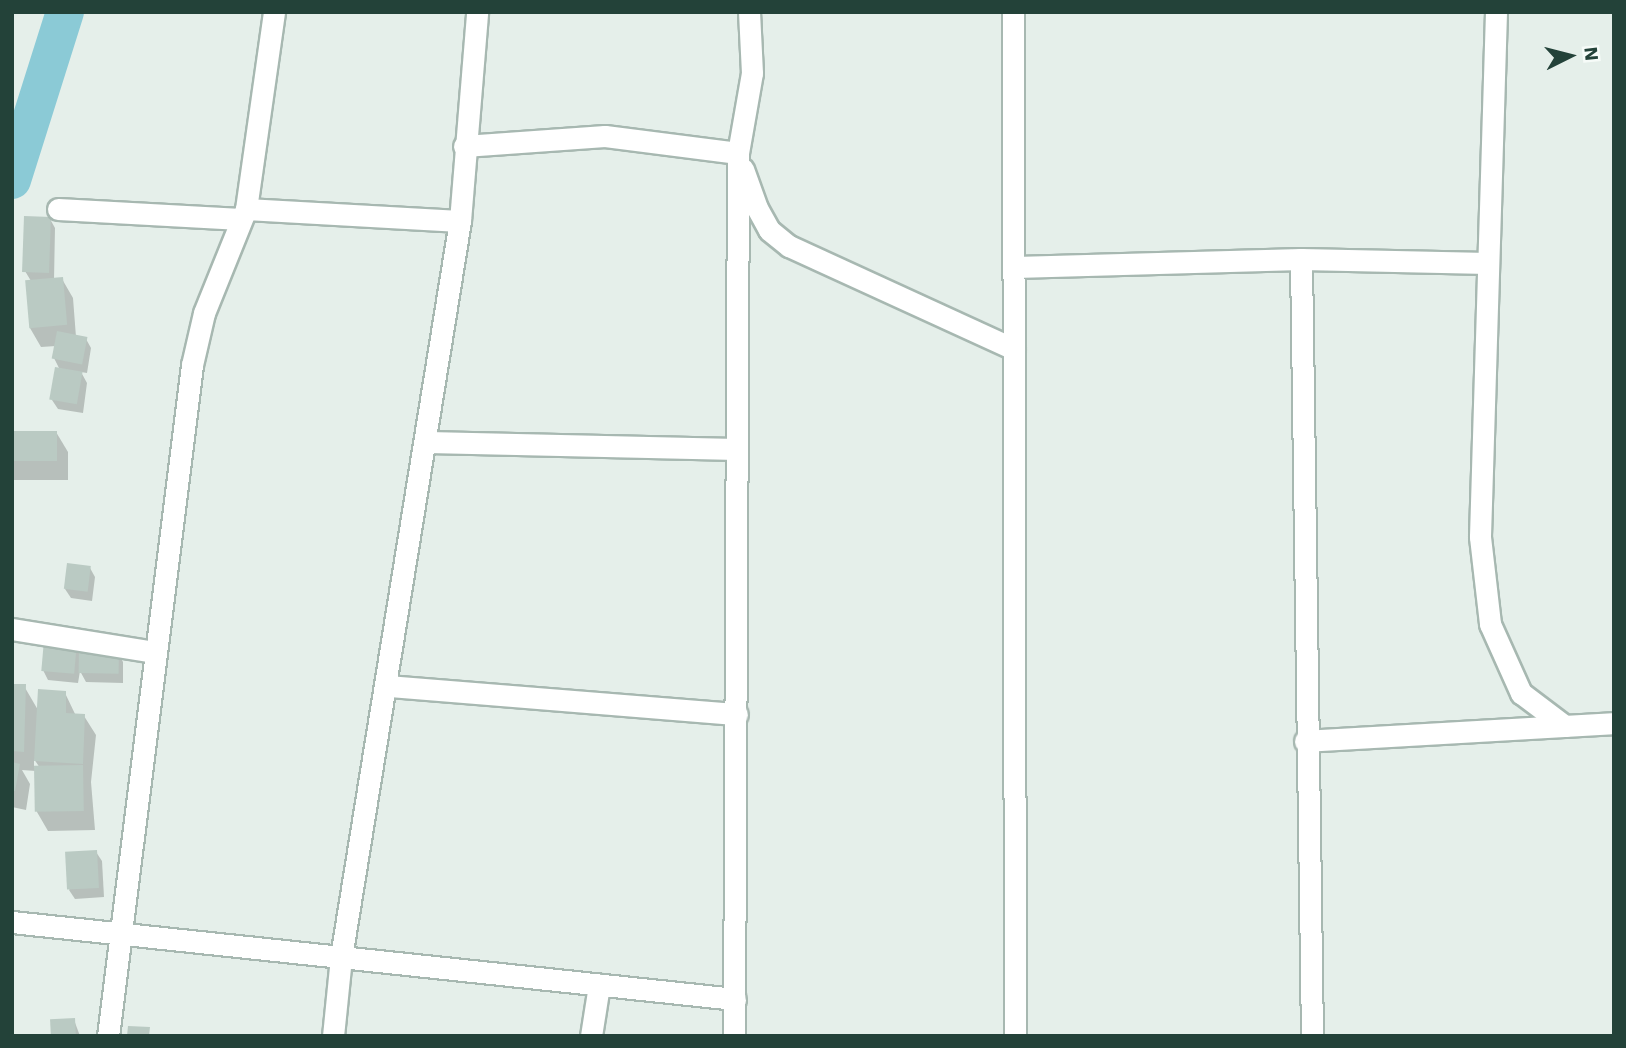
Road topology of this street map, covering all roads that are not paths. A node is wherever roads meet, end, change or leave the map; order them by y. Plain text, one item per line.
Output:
1 (274, 12) edge
2 (477, 12) edge
3 (749, 12) edge
4 (1013, 12) edge
5 (1496, 12) edge
6 (464, 146) junction
7 (738, 153) junction
8 (58, 209) dead end
9 (244, 214) junction
10 (460, 220) junction
11 (1301, 260) junction
12 (1488, 263) junction
13 (1015, 267) junction
14 (1014, 349) junction
15 (427, 442) junction
16 (737, 449) junction
17 (12, 629) edge
18 (154, 652) junction
19 (388, 686) junction
20 (737, 713) junction
21 (1614, 723) edge
22 (1565, 726) junction
23 (1305, 741) junction
24 (12, 922) edge
25 (123, 934) junction
26 (341, 957) junction
27 (599, 985) junction
28 (735, 999) junction
29 (108, 1036) edge
30 (333, 1036) edge
31 (590, 1036) edge
32 (734, 1036) edge
33 (1015, 1036) edge
34 (1312, 1036) edge

1 - 9 street
2 - 6 street
3 - 7 street
4 - 13 street
5 - 12 street
6 - 7 street
6 - 10 street
7 - 14 street
7 - 16 street
8 - 9 street
9 - 10 street
9 - 18 street
10 - 15 street
11 - 12 street
11 - 13 street
11 - 23 street
12 - 22 street
13 - 14 street
14 - 33 street
15 - 16 street
15 - 19 street
16 - 20 street
17 - 18 street
18 - 25 street
19 - 20 street
19 - 26 street
20 - 28 street
21 - 22 street
22 - 23 street
23 - 34 street
24 - 25 street
25 - 26 street
25 - 29 street
26 - 27 street
26 - 30 street
27 - 28 street
27 - 31 street
28 - 32 street

